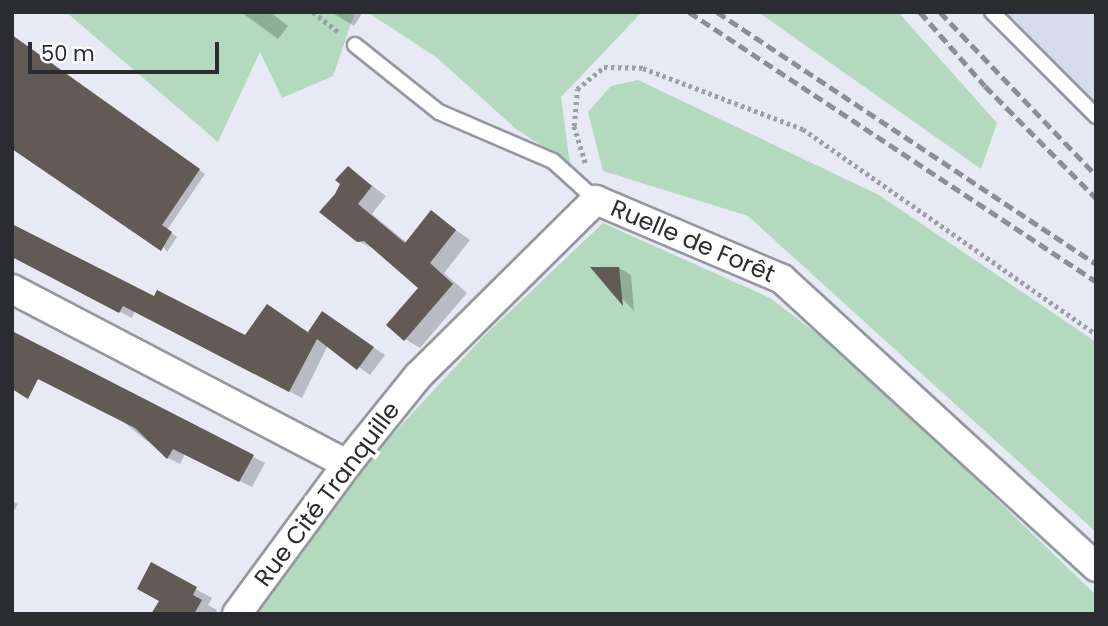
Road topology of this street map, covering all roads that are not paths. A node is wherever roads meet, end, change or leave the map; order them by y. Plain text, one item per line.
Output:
1 (992, 12) edge
2 (355, 46) road end
3 (1096, 116) edge
4 (596, 200) junction
5 (12, 289) edge
6 (418, 376) joint
7 (347, 464) junction
8 (1096, 568) edge
9 (237, 614) edge

1 - 3 lane
2 - 4 lane
4 - 6 street, Ruelle de Forêt
4 - 8 street, Ruelle de Forêt
5 - 7 street
6 - 7 street, Rue Cité Tranquille
7 - 9 street, Rue Cité Tranquille

